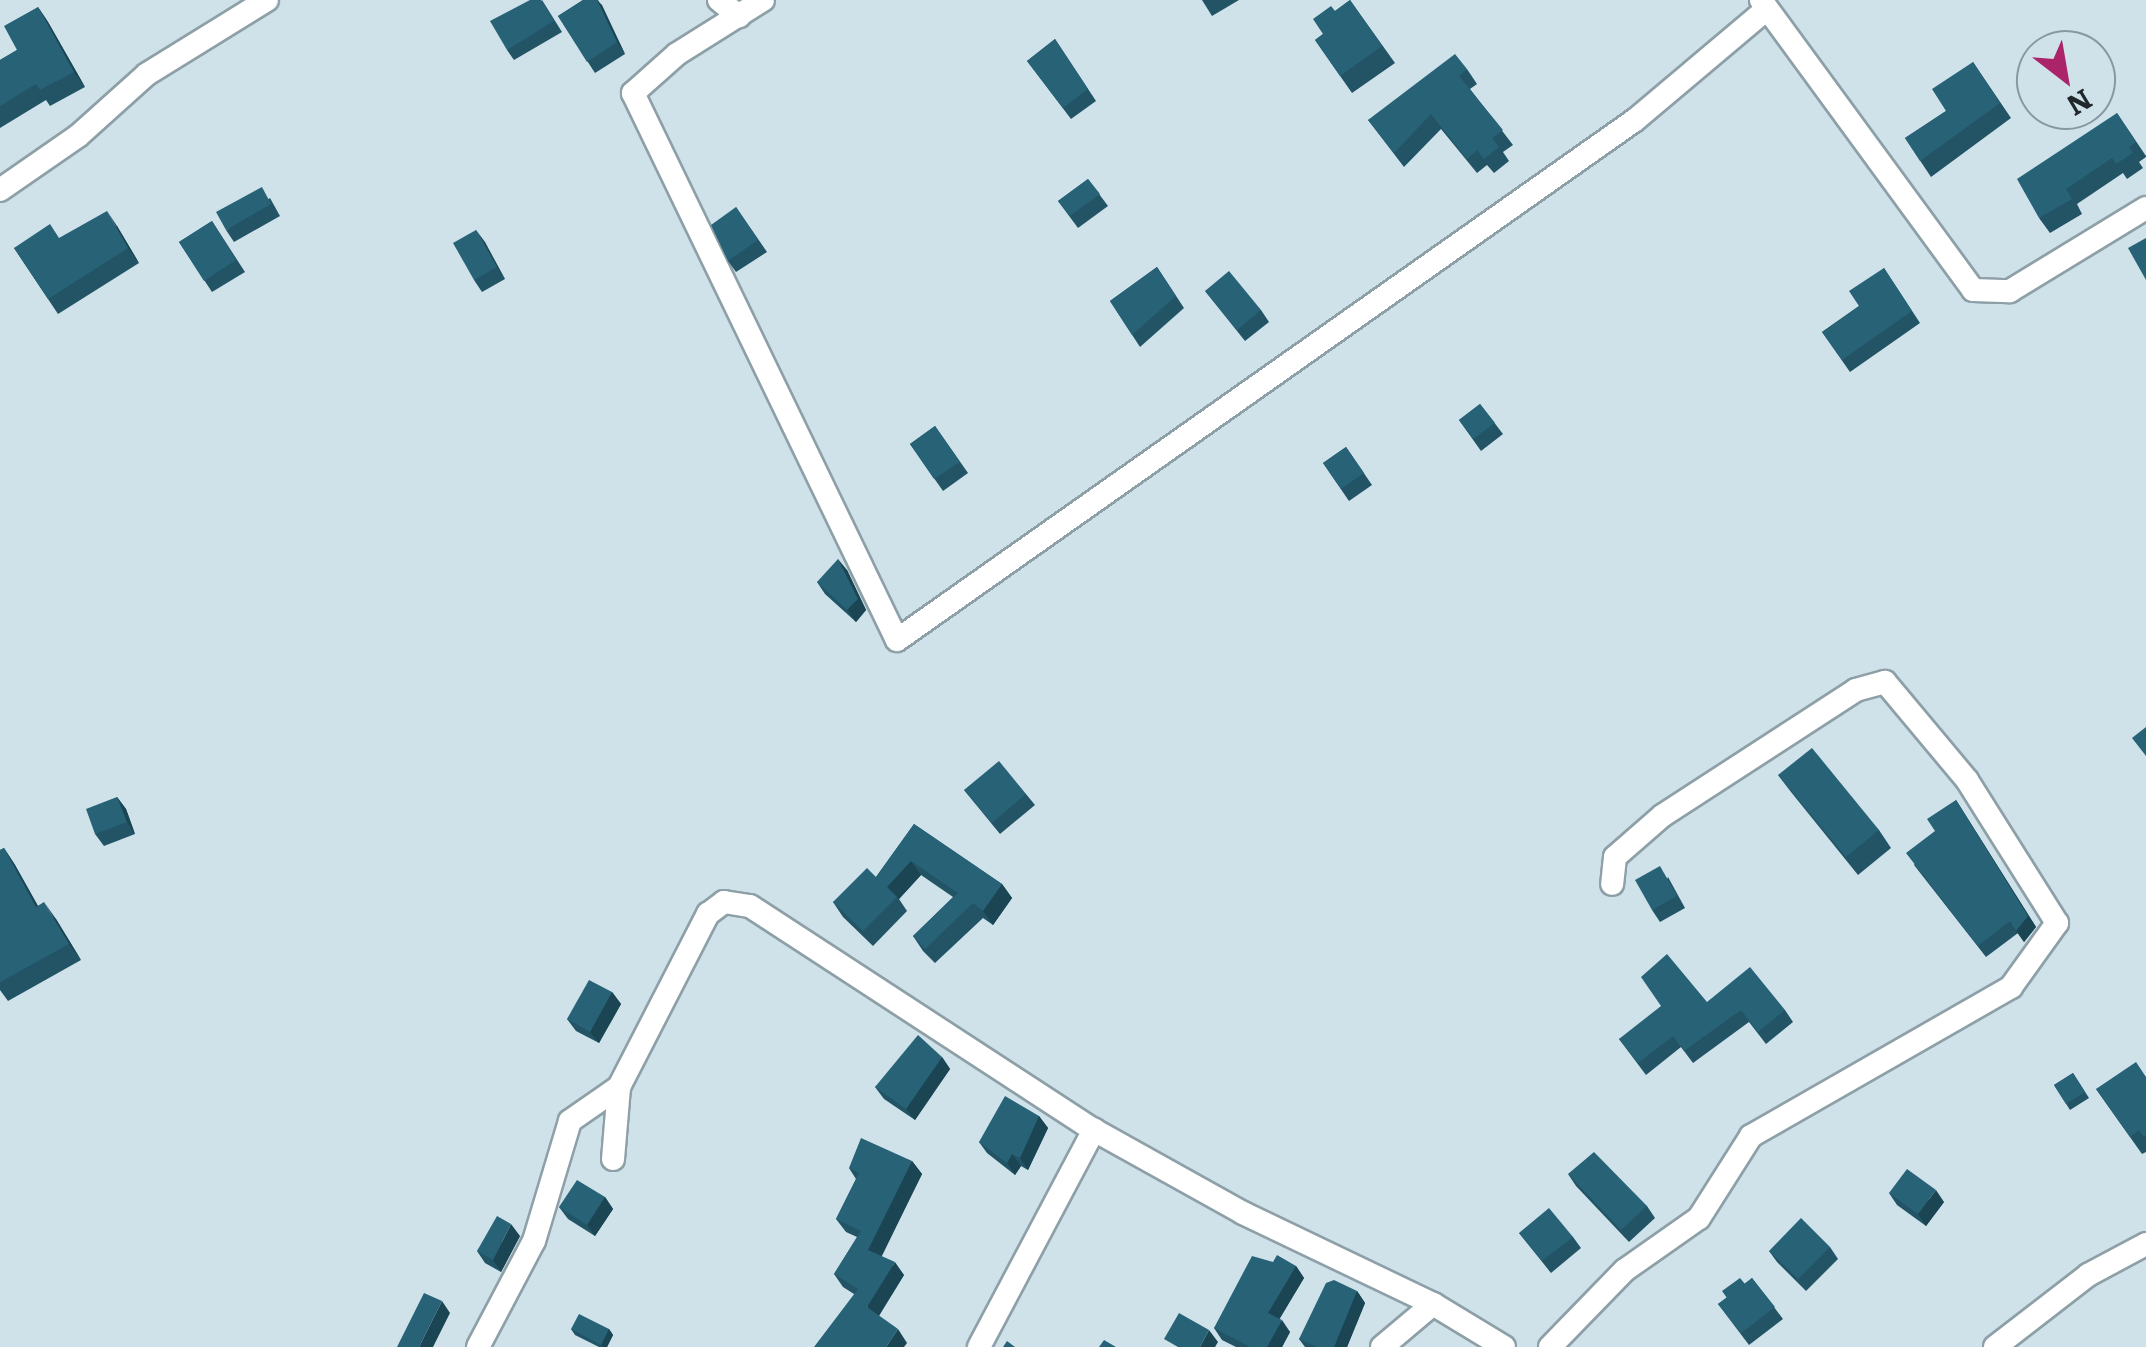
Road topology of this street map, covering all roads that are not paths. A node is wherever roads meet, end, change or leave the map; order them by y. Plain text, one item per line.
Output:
1 (267, 0) edge
2 (719, 0) edge
3 (763, 0) edge
4 (1764, 4) edge
5 (739, 16) junction
6 (0, 190) edge
7 (2146, 208) edge
8 (1612, 884) dead end
9 (618, 1088) junction
10 (1094, 1130) junction
11 (612, 1160) dead end
12 (2146, 1244) edge
13 (1433, 1304) junction
14 (478, 1347) edge
15 (979, 1347) edge
16 (1382, 1347) edge
17 (1504, 1347) edge
18 (1550, 1347) edge
19 (1995, 1347) edge

1 - 6 street
2 - 5 street
3 - 5 street
4 - 5 street
4 - 7 street
8 - 18 street
9 - 10 street
9 - 11 street
9 - 14 street
10 - 13 street
10 - 15 street
12 - 19 street
13 - 16 street
13 - 17 street

